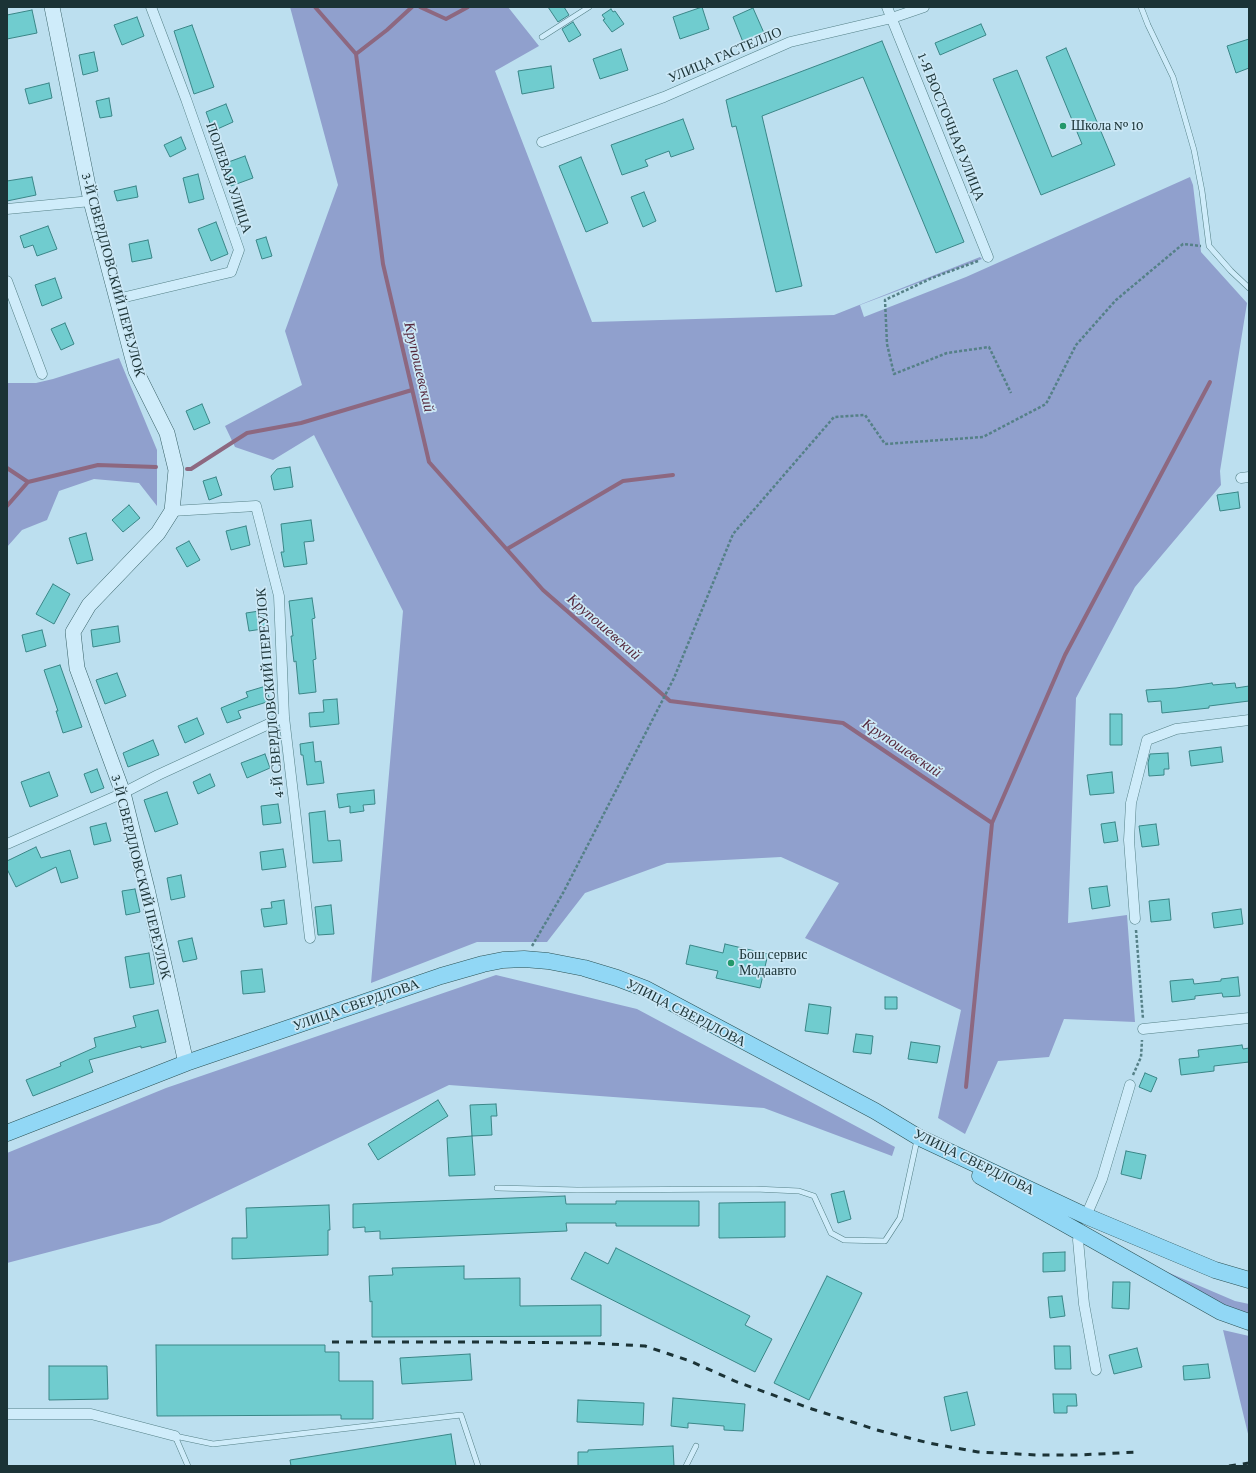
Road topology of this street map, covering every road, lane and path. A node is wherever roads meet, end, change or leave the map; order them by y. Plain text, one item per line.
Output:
1 (52, 7) edge
2 (150, 7) edge
3 (588, 7) edge
4 (887, 7) edge
5 (924, 7) edge
6 (1141, 7) edge
7 (892, 18) junction
8 (542, 37) dead end
9 (542, 142) dead end
10 (91, 202) junction
11 (7, 209) edge
12 (1209, 246) junction
13 (988, 257) joint
14 (7, 282) edge
15 (1249, 288) edge
16 (117, 299) junction
17 (42, 374) dead end
18 (1011, 393) dead end
19 (172, 511) junction
20 (284, 716) junction
21 (1249, 720) edge
22 (123, 793) junction
23 (7, 844) edge
24 (1135, 919) joint
25 (310, 938) dead end
26 (524, 959) junction
27 (1249, 1018) edge
28 (1144, 1029) junction
29 (186, 1063) junction
30 (1130, 1085) joint
31 (7, 1133) edge
32 (918, 1137) junction
33 (496, 1188) dead end
34 (1086, 1216) junction
35 (1082, 1233) junction
36 (1215, 1270) junction
37 (1249, 1274) edge
38 (1249, 1280) edge
39 (1249, 1322) edge
40 (1096, 1370) dead end
41 (7, 1414) edge
42 (175, 1436) junction
43 (696, 1446) dead end
44 (188, 1466) edge
45 (478, 1466) edge
46 (686, 1466) edge

1 - 10 main road, 3-Й СВЕРДЛОВСКИЙ ПЕРЕУЛОК
2 - 16 street, ПОЛЕВАЯ УЛИЦА
3 - 8 lane
4 - 7 street, 1-Я ВОСТОЧНАЯ УЛИЦА
5 - 7 street, УЛИЦА ГАСТЕЛЛО
6 - 12 lane
7 - 9 street, УЛИЦА ГАСТЕЛЛО
7 - 13 street, 1-Я ВОСТОЧНАЯ УЛИЦА
10 - 11 street
10 - 16 main road, 3-Й СВЕРДЛОВСКИЙ ПЕРЕУЛОК
12 - 15 lane
12 - 26 path
13 - 18 path
14 - 17 street
16 - 19 main road, 3-Й СВЕРДЛОВСКИЙ ПЕРЕУЛОК
19 - 20 street, 4-Й СВЕРДЛОВСКИЙ ПЕРЕУЛОК
19 - 22 main road, 3-Й СВЕРДЛОВСКИЙ ПЕРЕУЛОК
20 - 22 street
20 - 25 street, 4-Й СВЕРДЛОВСКИЙ ПЕРЕУЛОК
21 - 24 street
22 - 23 street
22 - 29 main road, 3-Й СВЕРДЛОВСКИЙ ПЕРЕУЛОК
24 - 28 path
26 - 29 main road, УЛИЦА СВЕРДЛОВА
26 - 32 main road, УЛИЦА СВЕРДЛОВА
27 - 28 street
28 - 30 path
29 - 31 main road, УЛИЦА СВЕРДЛОВА
30 - 34 street
32 - 33 lane
32 - 34 main road, УЛИЦА СВЕРДЛОВА
32 - 35 main road
34 - 36 main road, УЛИЦА СВЕРДЛОВА
35 - 39 main road
35 - 40 street
36 - 37 main road
36 - 38 main road, УЛИЦА СВЕРДЛОВА
41 - 42 street
42 - 44 lane
42 - 45 lane
43 - 46 lane

